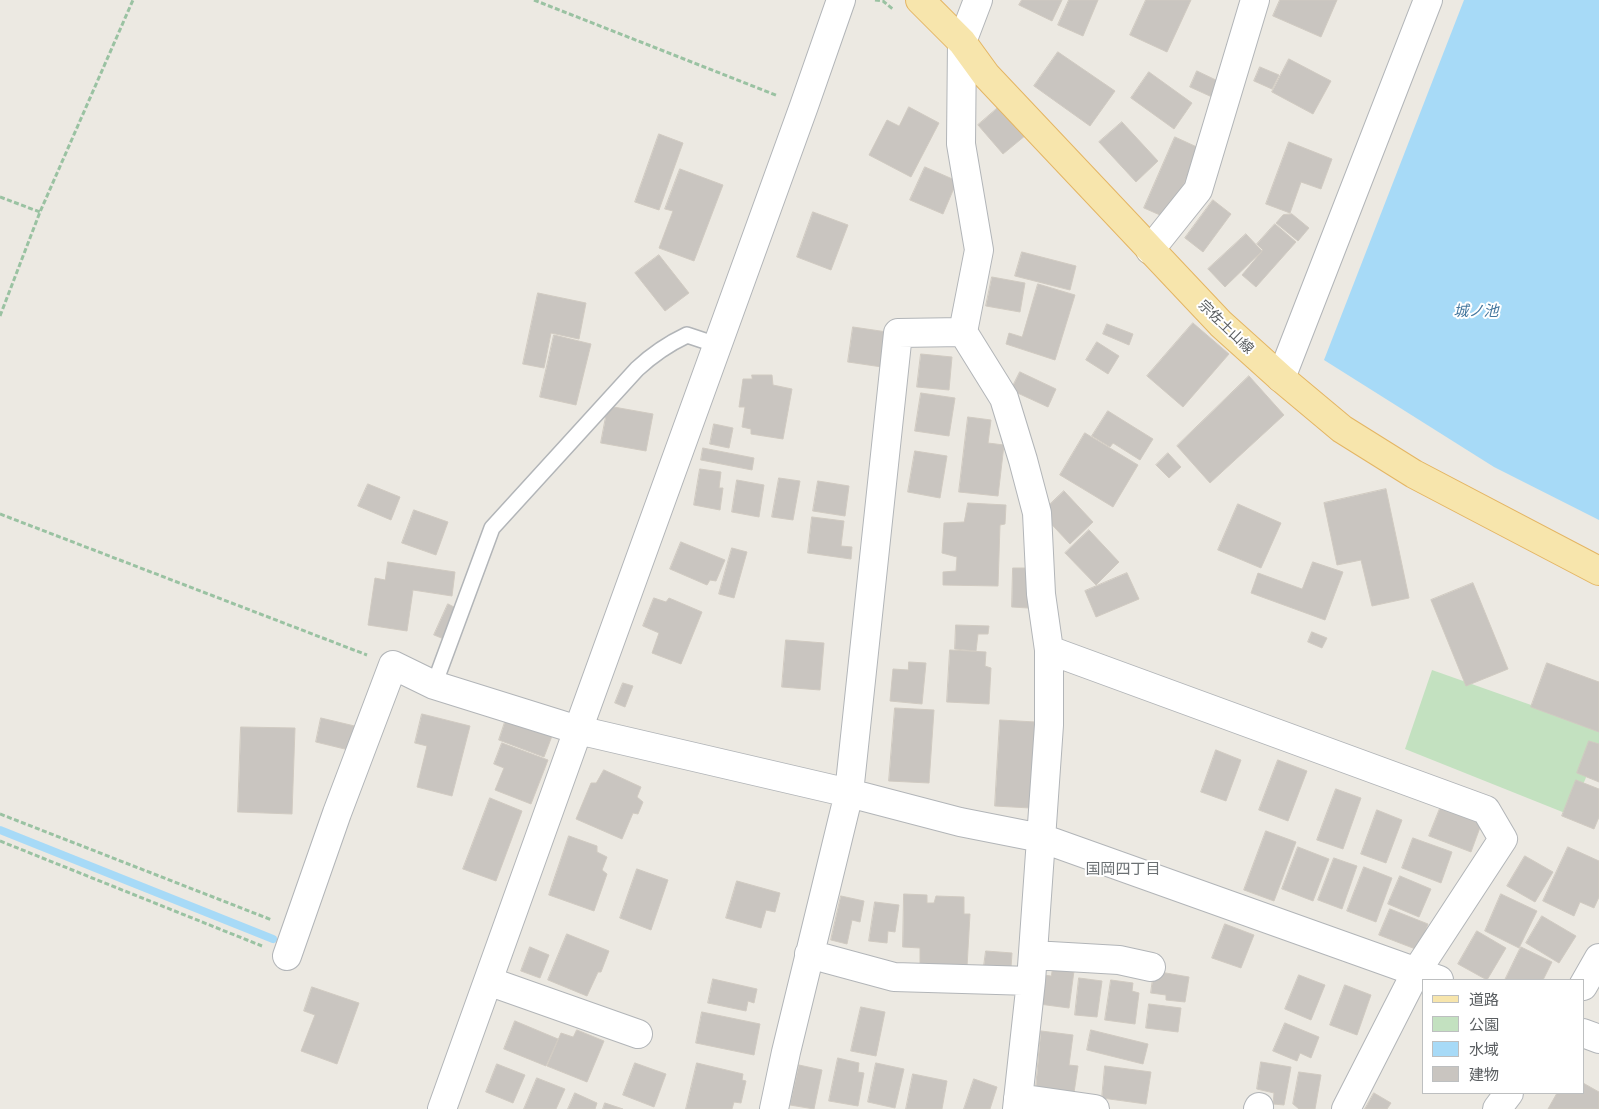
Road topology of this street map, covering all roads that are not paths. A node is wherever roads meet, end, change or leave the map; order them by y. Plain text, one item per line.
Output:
1 (840, 0) edge
2 (978, 0) edge
3 (1255, 0) edge
4 (1428, 0) edge
5 (910, 7) edge
6 (962, 42) junction
7 (1150, 250) junction
8 (963, 332) junction
9 (717, 345) junction
10 (1281, 378) junction
11 (1599, 571) edge
12 (1049, 650) junction
13 (434, 685) junction
14 (578, 730) junction
15 (848, 793) junction
16 (1041, 838) junction
17 (809, 954) junction
18 (287, 956) road end
19 (1599, 958) edge
20 (1152, 966) dead end
21 (1032, 968) junction
22 (1427, 976) edge
23 (488, 981) junction
24 (1422, 984) edge
25 (1584, 984) edge
26 (1584, 1033) edge
27 (638, 1034) dead end
28 (1599, 1040) edge
29 (1508, 1094) edge
30 (1017, 1103) edge
31 (442, 1109) edge
32 (774, 1109) edge
33 (1095, 1109) edge
34 (1346, 1109) edge
35 (1497, 1109) edge

1 - 9 street
2 - 6 street
3 - 7 street
4 - 10 street
5 - 6 main road, 宗佐土山線
6 - 7 main road, 宗佐土山線
6 - 8 street
7 - 10 main road, 宗佐土山線
8 - 12 street
8 - 15 street
9 - 13 lane
9 - 14 street
10 - 11 main road, 宗佐土山線
12 - 16 street
12 - 22 street
13 - 14 street
13 - 18 street
14 - 15 street
14 - 23 street
15 - 16 street
15 - 17 street
16 - 21 street
16 - 22 street
17 - 21 street
17 - 32 street
19 - 25 street
20 - 21 street
21 - 30 street
23 - 27 street
23 - 31 street
24 - 34 street
26 - 28 street
29 - 35 street
30 - 33 street

